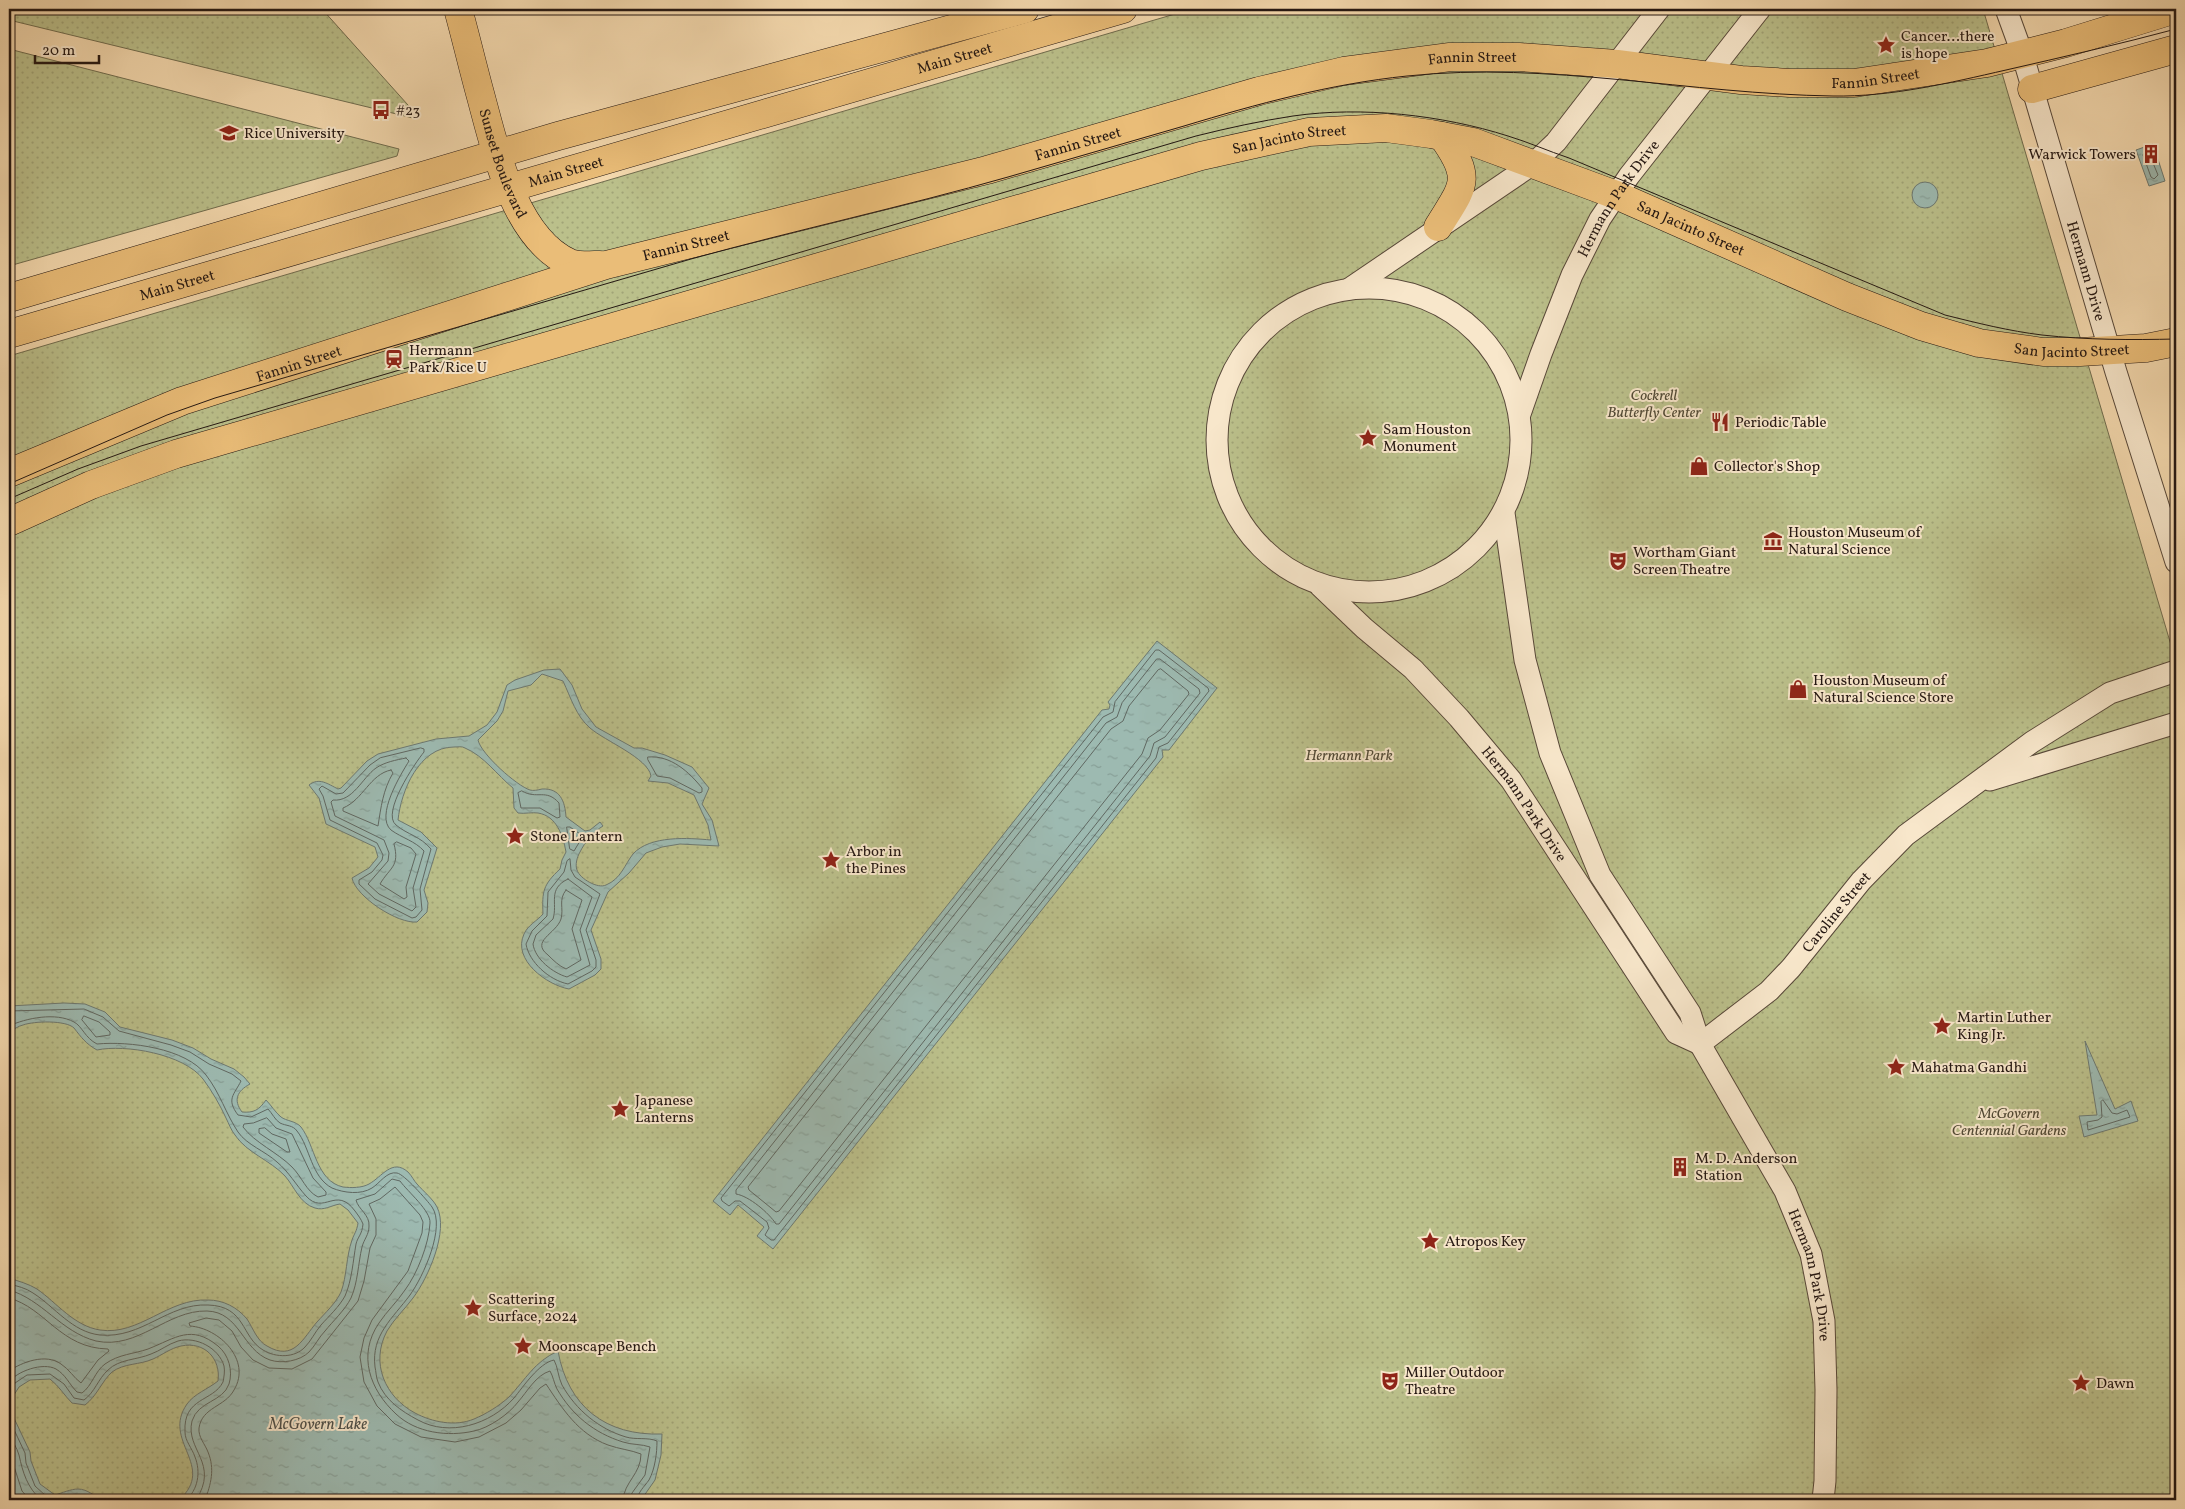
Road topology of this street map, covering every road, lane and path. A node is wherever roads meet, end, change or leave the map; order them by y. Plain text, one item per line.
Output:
1 (458, 9) edge
2 (1025, 9) edge
3 (1123, 9) edge
4 (1659, 9) edge
5 (1760, 9) edge
6 (2006, 9) edge
7 (2176, 9) edge
8 (1035, 21) edge
9 (2176, 49) edge
10 (2022, 53) junction
11 (1617, 64) junction
12 (1709, 75) junction
13 (2032, 89) junction
14 (1442, 136) junction
15 (496, 154) junction
16 (1533, 164) junction
17 (508, 187) junction
18 (1616, 195) junction
19 (1438, 227) junction
20 (606, 265) junction
21 (1349, 289) junction
22 (9, 298) edge
23 (9, 334) edge
24 (2176, 342) edge
25 (2111, 350) junction
26 (1520, 414) junction
27 (9, 473) edge
28 (1504, 514) junction
29 (9, 522) edge
30 (2176, 562) edge
31 (1318, 584) junction
32 (2176, 671) edge
33 (2176, 723) edge
34 (1978, 783) junction
35 (1700, 1044) junction
36 (1823, 1500) edge

1 - 15 main road, Sunset Boulevard
2 - 15 main road, Main Street
3 - 8 main road, Main Street
4 - 11 street
5 - 12 street, Hermann Park Drive
6 - 10 street, Hermann Drive
7 - 10 main road, Fannin Street
8 - 17 main road, Main Street
9 - 13 main road
10 - 12 main road, Fannin Street
10 - 13 street, Hermann Drive
11 - 12 main road, Fannin Street
11 - 16 street
11 - 20 main road, Fannin Street
12 - 18 street, Hermann Park Drive
13 - 25 street, Hermann Drive
14 - 16 main road, San Jacinto Street
14 - 19 main road
14 - 29 main road, San Jacinto Street
15 - 17 main road, Sunset Boulevard
15 - 22 main road, Main Street
16 - 18 main road, San Jacinto Street
16 - 19 street
17 - 20 main road, Sunset Boulevard
17 - 23 main road, Main Street
18 - 25 main road, San Jacinto Street
18 - 26 street, Hermann Park Drive
19 - 21 street
20 - 27 main road, Fannin Street
21 - 26 street
21 - 31 street
24 - 25 main road, San Jacinto Street
25 - 30 street, Hermann Drive
26 - 28 street
28 - 31 street
28 - 35 street, Hermann Park Drive
31 - 35 street, Hermann Park Drive
32 - 34 street, Caroline Street
33 - 34 street, Caroline Street
34 - 35 street, Caroline Street
35 - 36 street, Hermann Park Drive

